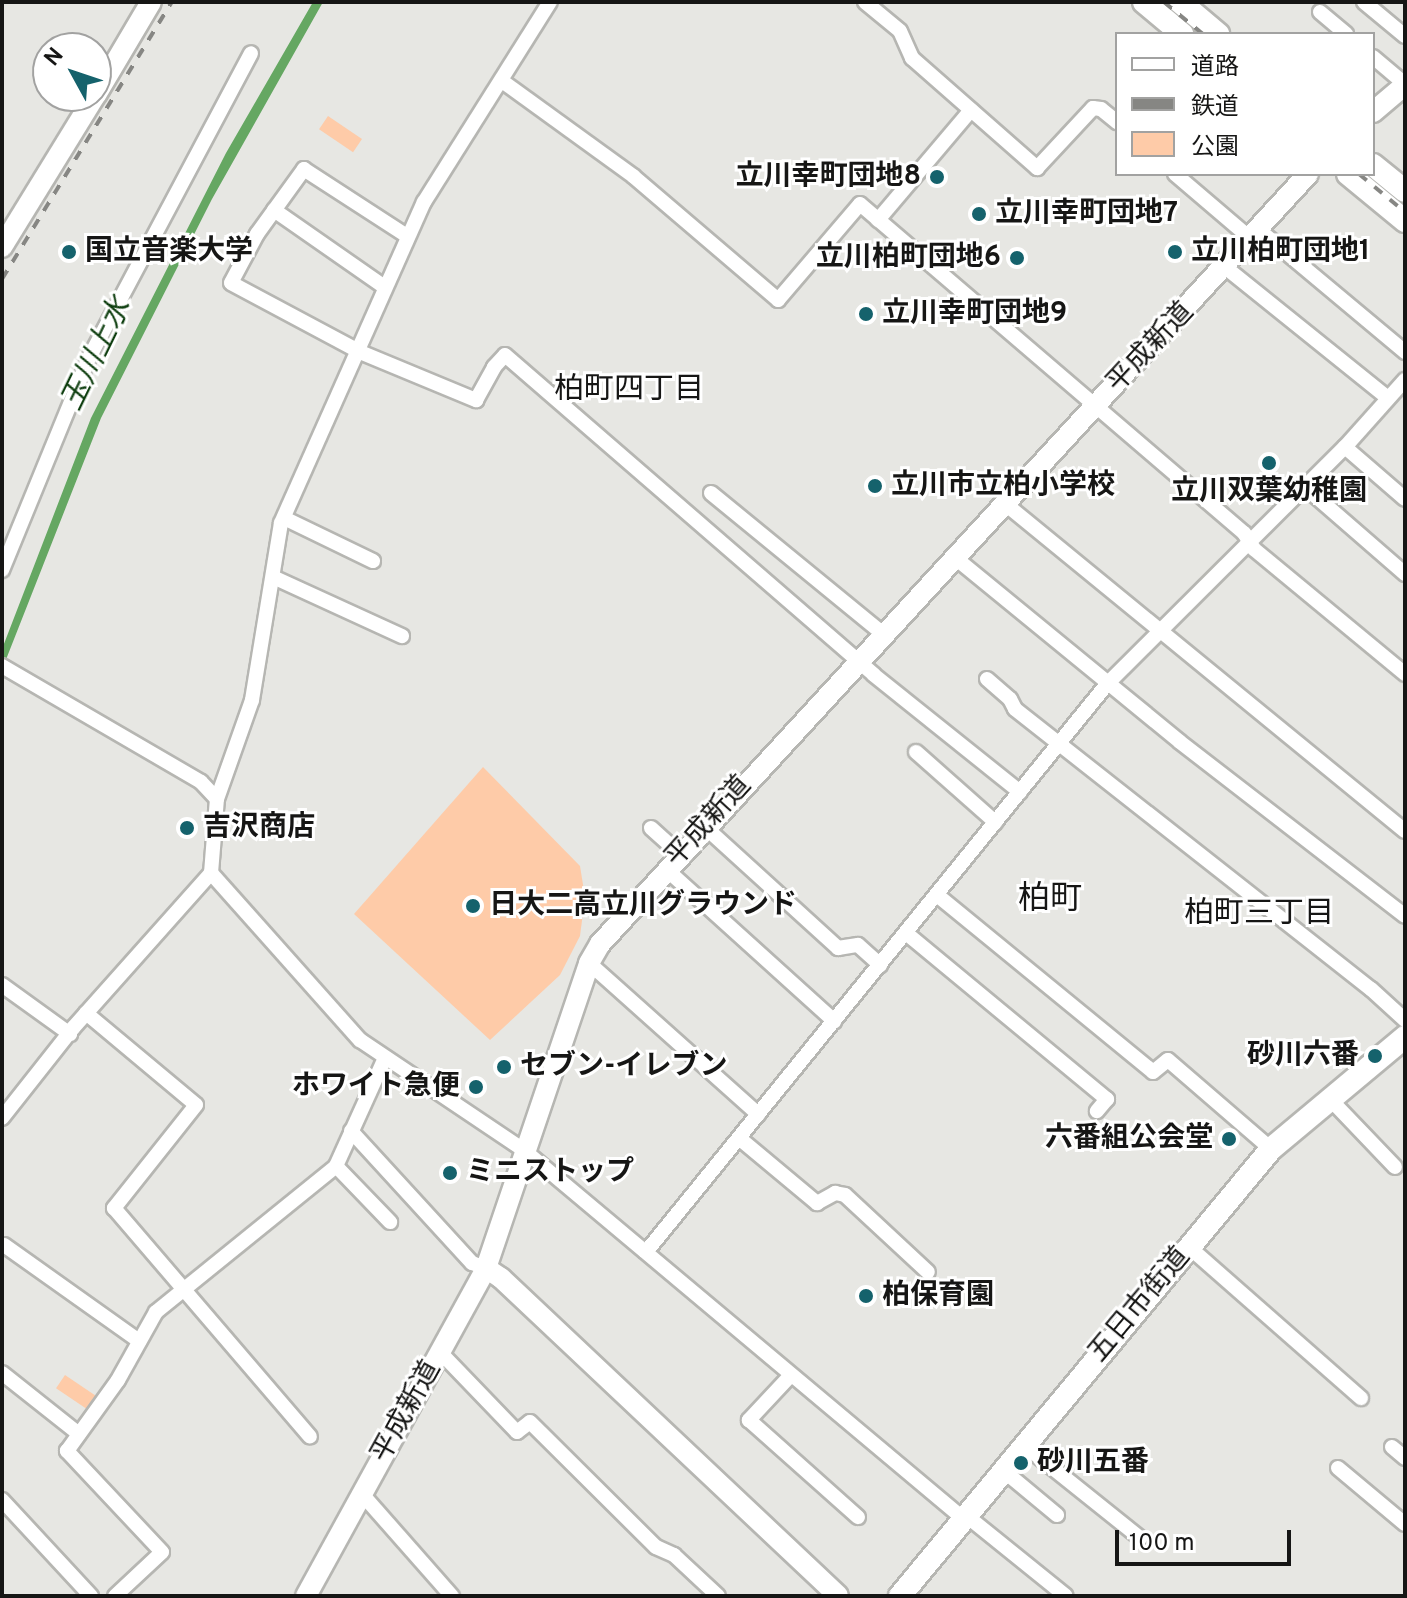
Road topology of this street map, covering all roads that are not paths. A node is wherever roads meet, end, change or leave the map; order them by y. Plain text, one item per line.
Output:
1 (151, 2) edge
2 (550, 2) edge
3 (865, 2) edge
4 (1144, 2) edge
5 (1180, 2) edge
6 (1364, 2) edge
7 (1320, 12) dead end
8 (1180, 32) edge
9 (1216, 32) edge
10 (1344, 32) edge
11 (1405, 36) edge
12 (251, 53) dead end
13 (1375, 59) edge
14 (112, 69) edge
15 (502, 81) junction
16 (1405, 84) edge
17 (971, 110) junction
18 (1375, 110) edge
19 (86, 112) edge
20 (1115, 120) edge
21 (1375, 167) edge
22 (1178, 176) edge
23 (1306, 176) edge
24 (1350, 176) edge
25 (1405, 191) edge
26 (274, 210) junction
27 (878, 220) junction
28 (1405, 221) edge
29 (1254, 234) junction
30 (407, 236) junction
31 (2, 247) edge
32 (1225, 267) junction
33 (383, 286) junction
34 (360, 352) junction
35 (1405, 352) edge
36 (1399, 390) edge
37 (1097, 406) junction
38 (1345, 447) junction
39 (1305, 487) junction
40 (711, 493) dead end
41 (1405, 499) edge
42 (1003, 502) junction
43 (284, 518) junction
44 (1250, 542) junction
45 (953, 556) junction
46 (373, 561) dead end
47 (2, 570) edge
48 (1405, 574) edge
49 (273, 577) junction
50 (1157, 631) junction
51 (882, 633) junction
52 (402, 636) dead end
53 (857, 660) junction
54 (8, 669) edge
55 (1405, 674) edge
56 (987, 679) dead end
57 (1108, 683) junction
58 (1059, 744) junction
59 (916, 752) dead end
60 (1020, 792) junction
61 (217, 799) junction
62 (995, 822) junction
63 (705, 827) junction
64 (651, 828) dead end
65 (1405, 831) edge
66 (673, 862) junction
67 (211, 873) junction
68 (937, 895) junction
69 (1405, 916) edge
70 (906, 933) junction
71 (589, 963) junction
72 (880, 965) junction
73 (2, 985) edge
74 (86, 1013) junction
75 (1405, 1020) edge
76 (834, 1021) junction
77 (70, 1034) junction
78 (1405, 1037) edge
79 (384, 1060) junction
80 (1330, 1099) junction
81 (1097, 1111) dead end
82 (758, 1114) junction
83 (2, 1118) edge
84 (351, 1131) junction
85 (739, 1138) junction
86 (1271, 1149) junction
87 (525, 1151) junction
88 (336, 1166) junction
89 (1395, 1167) dead end
90 (390, 1222) dead end
91 (4, 1245) edge
92 (1189, 1247) junction
93 (646, 1252) junction
94 (486, 1268) junction
95 (928, 1272) dead end
96 (182, 1289) junction
97 (139, 1341) junction
98 (440, 1352) junction
99 (2, 1373) edge
100 (791, 1375) junction
101 (1361, 1398) dead end
102 (79, 1434) junction
103 (310, 1437) dead end
104 (1024, 1445) junction
105 (1392, 1447) dead end
106 (1405, 1458) edge
107 (1338, 1468) dead end
108 (1004, 1471) junction
109 (362, 1494) junction
110 (2, 1500) edge
111 (1057, 1515) dead end
112 (858, 1517) dead end
113 (965, 1520) junction
114 (1405, 1524) edge
115 (1140, 1538) dead end
116 (91, 1596) edge
117 (115, 1596) edge
118 (306, 1596) edge
119 (452, 1596) edge
120 (718, 1596) edge
121 (838, 1596) edge
122 (900, 1596) edge
123 (1066, 1596) edge

1 - 14 street
2 - 15 street
3 - 17 street
4 - 8 main road
5 - 9 main road
6 - 11 street
7 - 10 street
12 - 47 street
13 - 16 street
15 - 27 street
15 - 30 street
16 - 18 street
17 - 20 street
17 - 27 street
19 - 31 street
21 - 25 main road
22 - 29 street
23 - 29 street, 平成新道
24 - 28 main road
26 - 30 street
26 - 33 street
26 - 34 street
27 - 37 street
29 - 32 street, 平成新道
29 - 35 street
30 - 33 street
32 - 36 street
32 - 37 street, 平成新道
33 - 34 street
34 - 43 street
34 - 53 street
36 - 38 street
37 - 42 street, 平成新道
37 - 44 street
38 - 39 street
38 - 41 street
39 - 44 street
39 - 48 street
40 - 51 street
42 - 45 street, 平成新道
42 - 50 street
43 - 46 street
43 - 49 street
44 - 50 street
44 - 55 street
45 - 51 street, 平成新道
45 - 57 street
49 - 52 street
49 - 61 street
50 - 57 street
50 - 65 street
51 - 53 street, 平成新道
53 - 60 street
53 - 63 street, 平成新道
54 - 61 street
56 - 58 street
57 - 58 street
57 - 69 street
58 - 60 street
58 - 75 street
59 - 62 street
60 - 62 street
61 - 67 street
62 - 68 street
63 - 66 street, 平成新道
63 - 72 street
64 - 66 street
66 - 71 street, 平成新道
66 - 76 street
67 - 74 street
67 - 79 street
68 - 70 street
68 - 86 street
70 - 72 street
70 - 81 street
71 - 82 street
71 - 87 street, 平成新道
72 - 76 street
73 - 77 street
74 - 77 street
74 - 96 street
76 - 82 street
77 - 83 street
78 - 80 main road, 五日市街道
79 - 84 street
79 - 87 street
80 - 86 main road, 五日市街道
80 - 89 street
82 - 85 street
84 - 88 street
84 - 94 street
85 - 93 street
85 - 95 street
86 - 92 main road, 五日市街道
87 - 93 street
87 - 94 street, 平成新道
88 - 90 street
88 - 96 street
91 - 97 street
92 - 101 street
92 - 104 main road, 五日市街道
93 - 100 street
94 - 98 street, 平成新道
94 - 121 street
96 - 97 street
96 - 103 street
97 - 102 street
98 - 109 street, 平成新道
98 - 120 street
99 - 102 street
100 - 112 street
100 - 113 street
102 - 117 street
104 - 108 main road, 五日市街道
104 - 115 street
105 - 106 street
107 - 114 street
108 - 111 street
108 - 113 main road, 五日市街道
109 - 118 street, 平成新道
109 - 119 street
110 - 116 street
113 - 122 main road, 五日市街道
113 - 123 street

